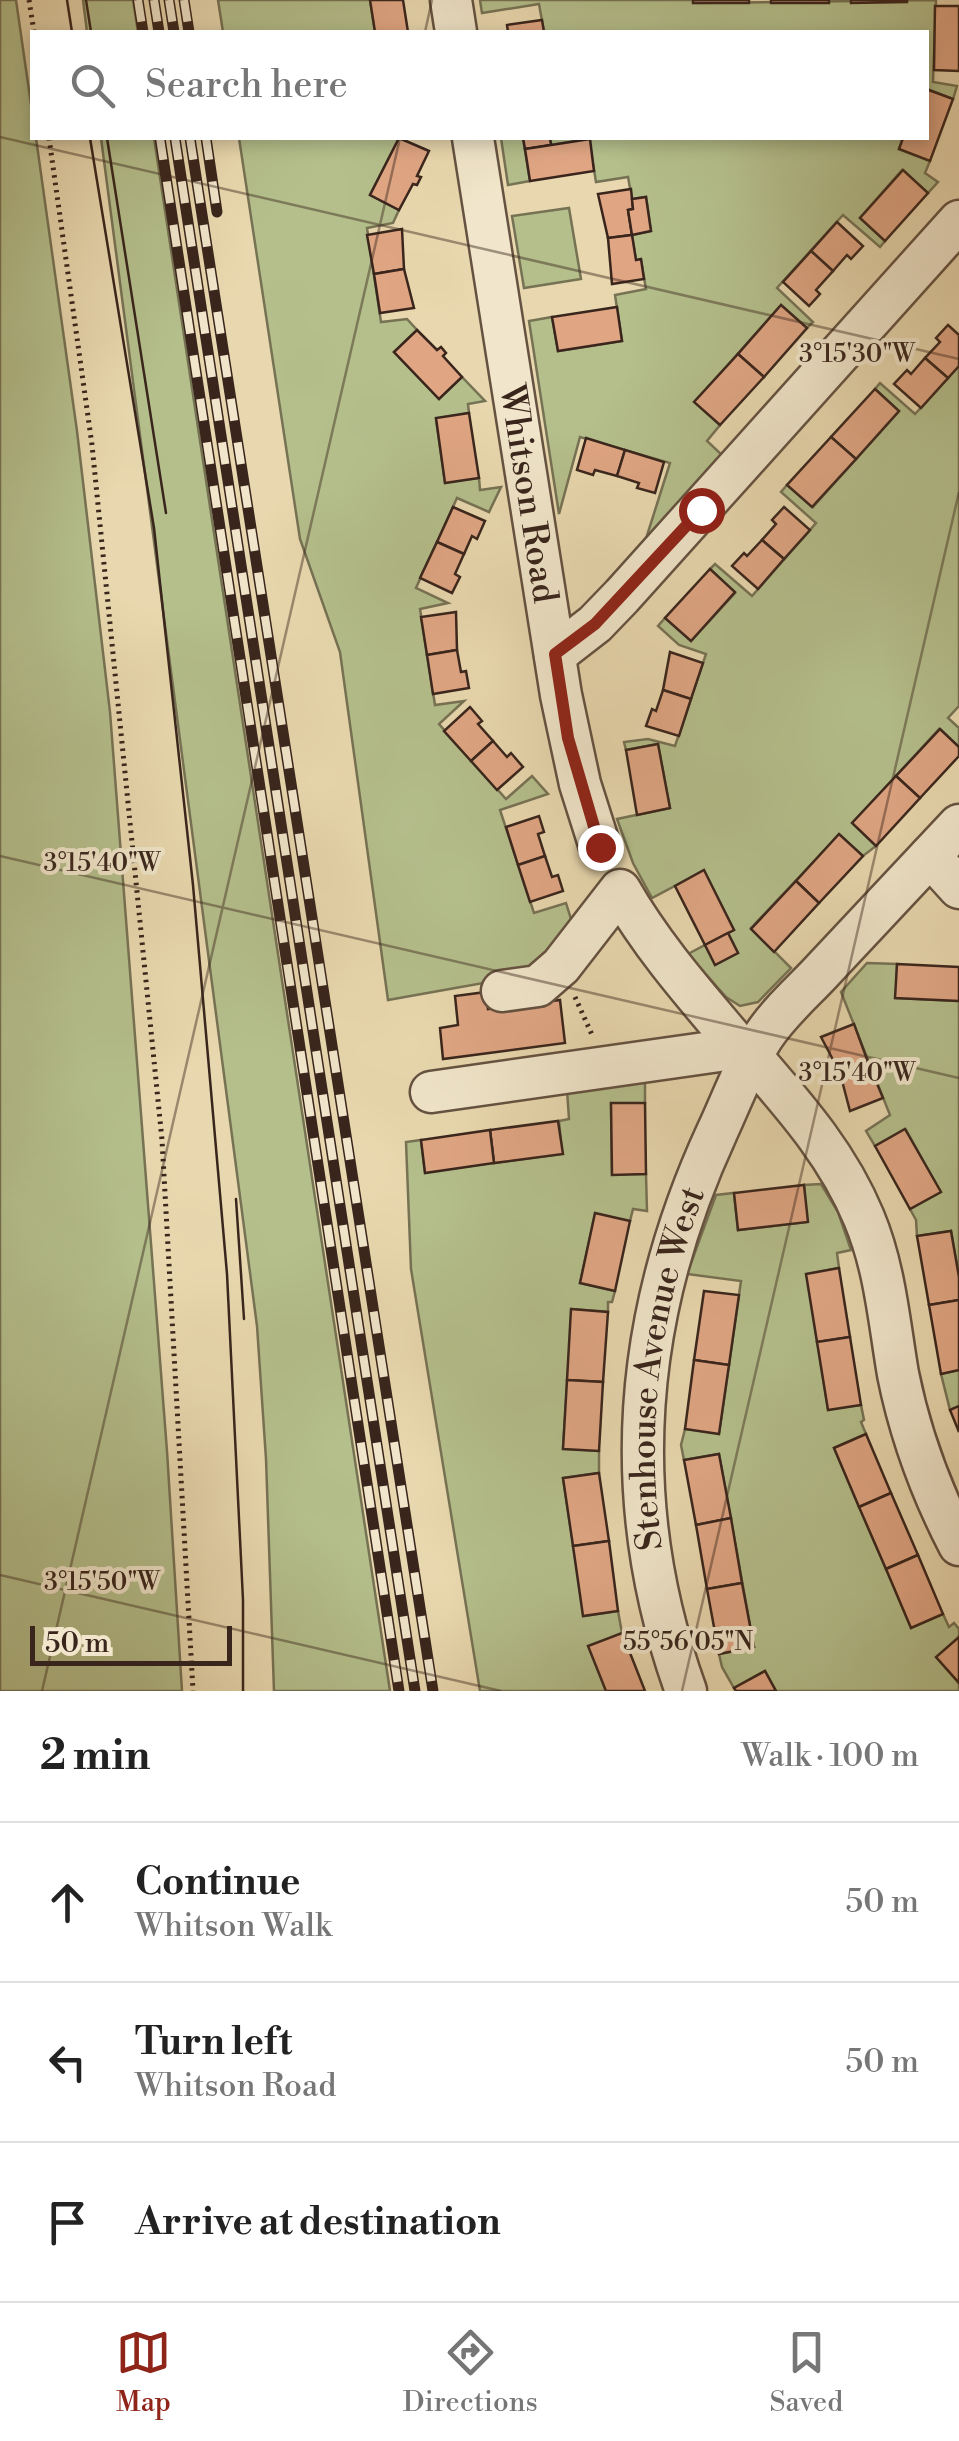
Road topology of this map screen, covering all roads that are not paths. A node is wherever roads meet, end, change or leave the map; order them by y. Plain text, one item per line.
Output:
1 (451, 0) edge
2 (456, 30) edge
3 (473, 140) edge
4 (959, 221) edge
5 (555, 654) junction
6 (959, 826) edge
7 (600, 847) dead end
8 (930, 856) junction
9 (959, 888) edge
10 (502, 991) dead end
11 (746, 1053) junction
12 (431, 1092) dead end
13 (959, 1545) edge
14 (686, 1691) edge

1 - 2 street
3 - 5 street, Whitson Road
4 - 5 street
5 - 7 street, Whitson Road
6 - 8 street, Stenhouse Avenue West
8 - 9 street
8 - 11 street, Stenhouse Avenue West
10 - 11 street
11 - 12 street
11 - 13 street
11 - 14 street, Stenhouse Avenue West

